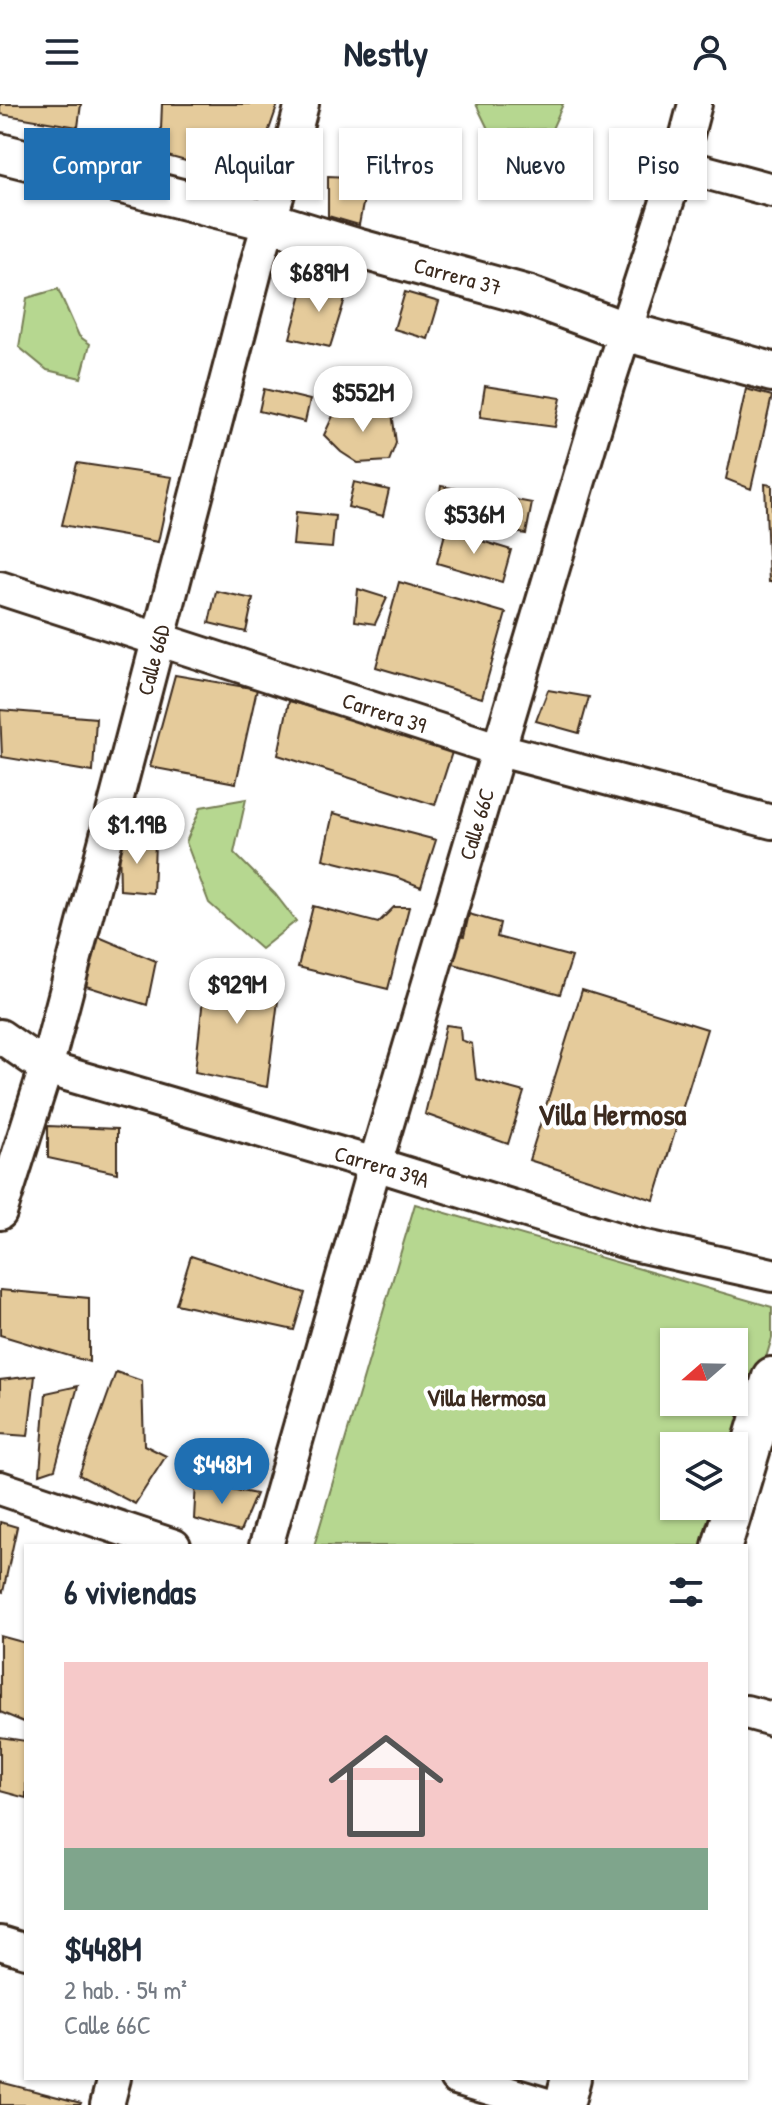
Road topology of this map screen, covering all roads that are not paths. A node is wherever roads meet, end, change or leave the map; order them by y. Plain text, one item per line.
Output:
1 (302, 104) edge
2 (695, 104) edge
3 (689, 128) edge
4 (0, 153) edge
5 (707, 173) edge
6 (772, 190) edge
7 (667, 200) edge
8 (268, 221) junction
9 (624, 331) junction
10 (772, 372) edge
11 (0, 588) edge
12 (159, 641) junction
13 (500, 750) junction
14 (772, 822) edge
15 (0, 1036) edge
16 (46, 1068) junction
17 (375, 1164) junction
18 (0, 1213) edge
19 (772, 1275) edge
20 (772, 1377) edge
21 (748, 1458) edge
22 (0, 1488) edge
23 (730, 1520) edge
24 (168, 1544) edge
25 (267, 1544) edge
26 (723, 1544) edge
27 (748, 1713) edge
28 (772, 1719) edge
29 (0, 1943) edge
30 (24, 1950) edge
31 (113, 2080) edge
32 (463, 2080) edge
33 (570, 2080) edge
34 (107, 2105) edge
35 (547, 2105) edge
36 (564, 2105) edge

1 - 8 street, Calle 66D
2 - 3 street, Calle 66C
4 - 8 street, Carrera 37
5 - 6 street
7 - 9 street, Calle 66C
8 - 9 street, Carrera 37
8 - 12 street, Calle 66D
9 - 10 street, Carrera 37
9 - 13 street, Calle 66C
11 - 12 street, Carrera 39
12 - 13 street, Carrera 39
12 - 16 street, Calle 66D
13 - 14 street, Carrera 39
13 - 17 street, Calle 66C
15 - 16 street, Carrera 39A
16 - 17 street, Carrera 39A
16 - 18 street, Calle 66D
17 - 19 street, Carrera 39A
17 - 25 street, Calle 66C
20 - 21 street
22 - 24 street
23 - 26 street
27 - 28 street
29 - 30 street
31 - 34 street
32 - 35 street
33 - 36 street

